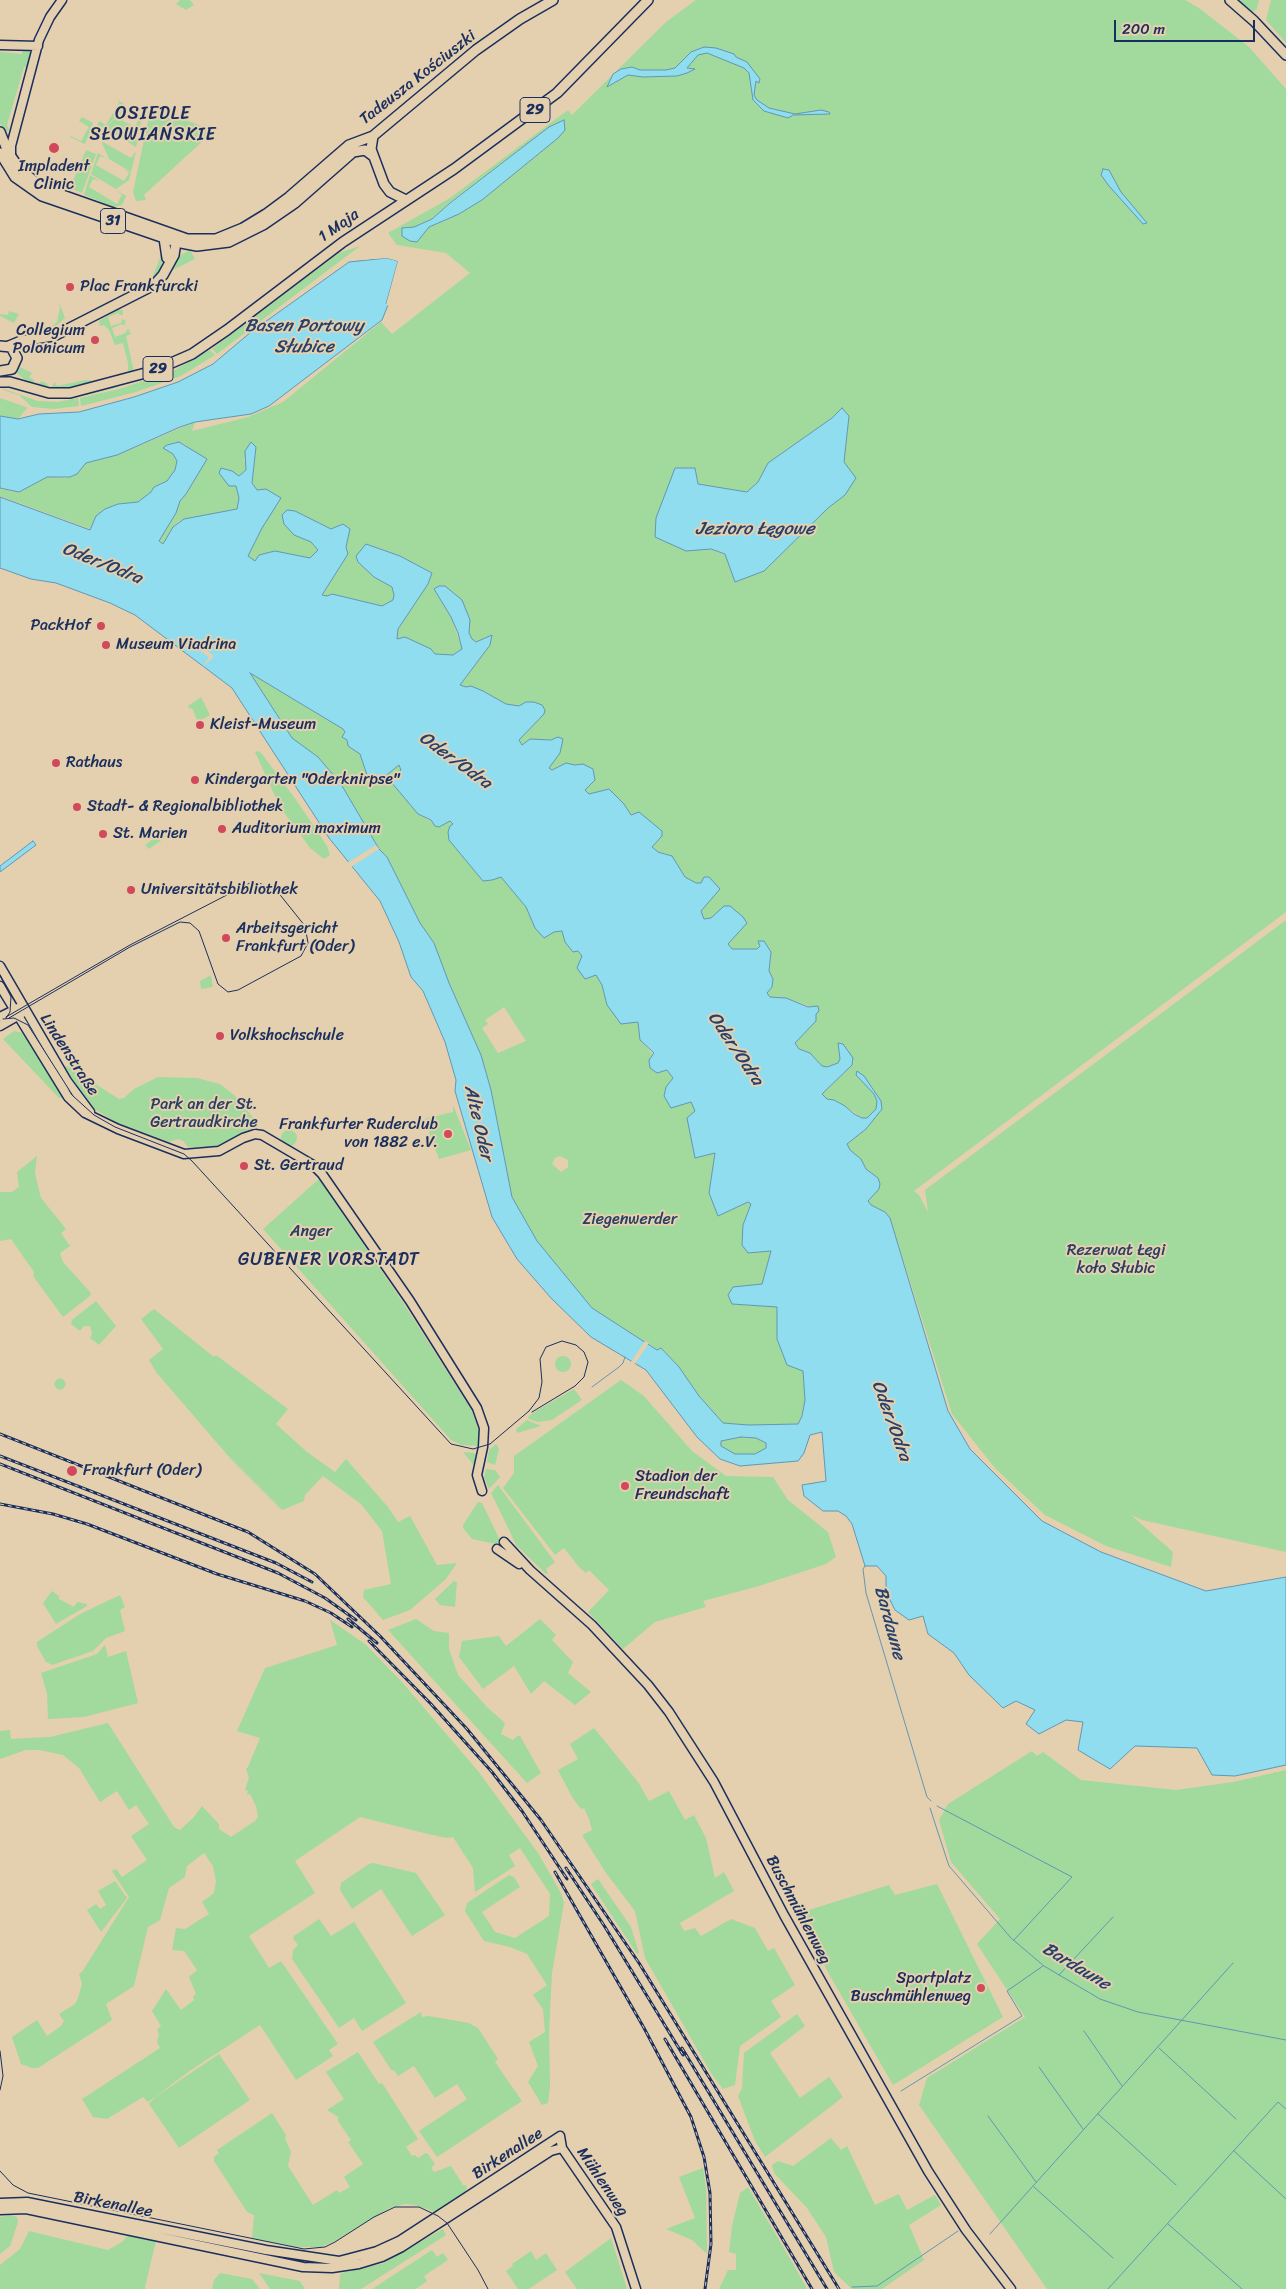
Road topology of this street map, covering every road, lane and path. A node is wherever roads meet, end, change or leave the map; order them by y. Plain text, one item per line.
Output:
1 (553, 0) edge
2 (648, 0) edge
3 (1230, 0) edge
4 (60, 2) edge
5 (0, 45) edge
6 (38, 46) junction
7 (1286, 55) edge
8 (15, 129) junction
9 (0, 134) edge
10 (373, 136) junction
11 (0, 153) edge
12 (373, 156) junction
13 (8, 161) junction
14 (406, 200) junction
15 (164, 238) junction
16 (178, 239) junction
17 (187, 245) junction
18 (171, 256) junction
19 (30, 341) junction
20 (4, 346) edge
21 (17, 355) junction
22 (1, 372) edge
23 (5, 382) edge
24 (0, 966) edge
25 (0, 986) edge
26 (20, 1011) junction
27 (0, 1018) edge
28 (0, 1026) edge
29 (482, 1491) dead end
30 (504, 1542) dead end
31 (497, 1549) dead end
32 (530, 1570) junction
33 (562, 2148) junction
34 (0, 2202) edge
35 (0, 2210) edge
36 (636, 2289) edge
37 (1011, 2289) edge

1 - 10 main road, Tadeusza Kościuszki
2 - 14 main road, 1 Maja / 29
3 - 7 main road
4 - 6 street
5 - 6 street
6 - 8 street
8 - 9 street
8 - 13 street
9 - 13 main road, 31
10 - 12 main road
10 - 16 main road, Tadeusza Kościuszki
11 - 13 main road, 31
12 - 14 main road
12 - 17 main road, Tadeusza Kościuszki
13 - 15 main road, 31
13 - 16 main road, 31
14 - 23 main road, 1 Maja / 29
15 - 16 main road, 31
15 - 18 main road
16 - 17 main road, Tadeusza Kościuszki
16 - 18 main road
17 - 18 main road
18 - 19 main road
19 - 20 main road
19 - 21 main road
20 - 21 main road
21 - 22 main road, 29
22 - 23 main road, 1 Maja / 29
24 - 26 street
25 - 26 street
26 - 27 street
26 - 28 street
26 - 29 street, Lindenstraße
30 - 32 street, Buschmühlenweg
31 - 32 street, Buschmühlenweg
32 - 37 street, Buschmühlenweg
33 - 34 street, Birkenallee
33 - 35 street, Birkenallee
33 - 36 street, Mühlenweg

